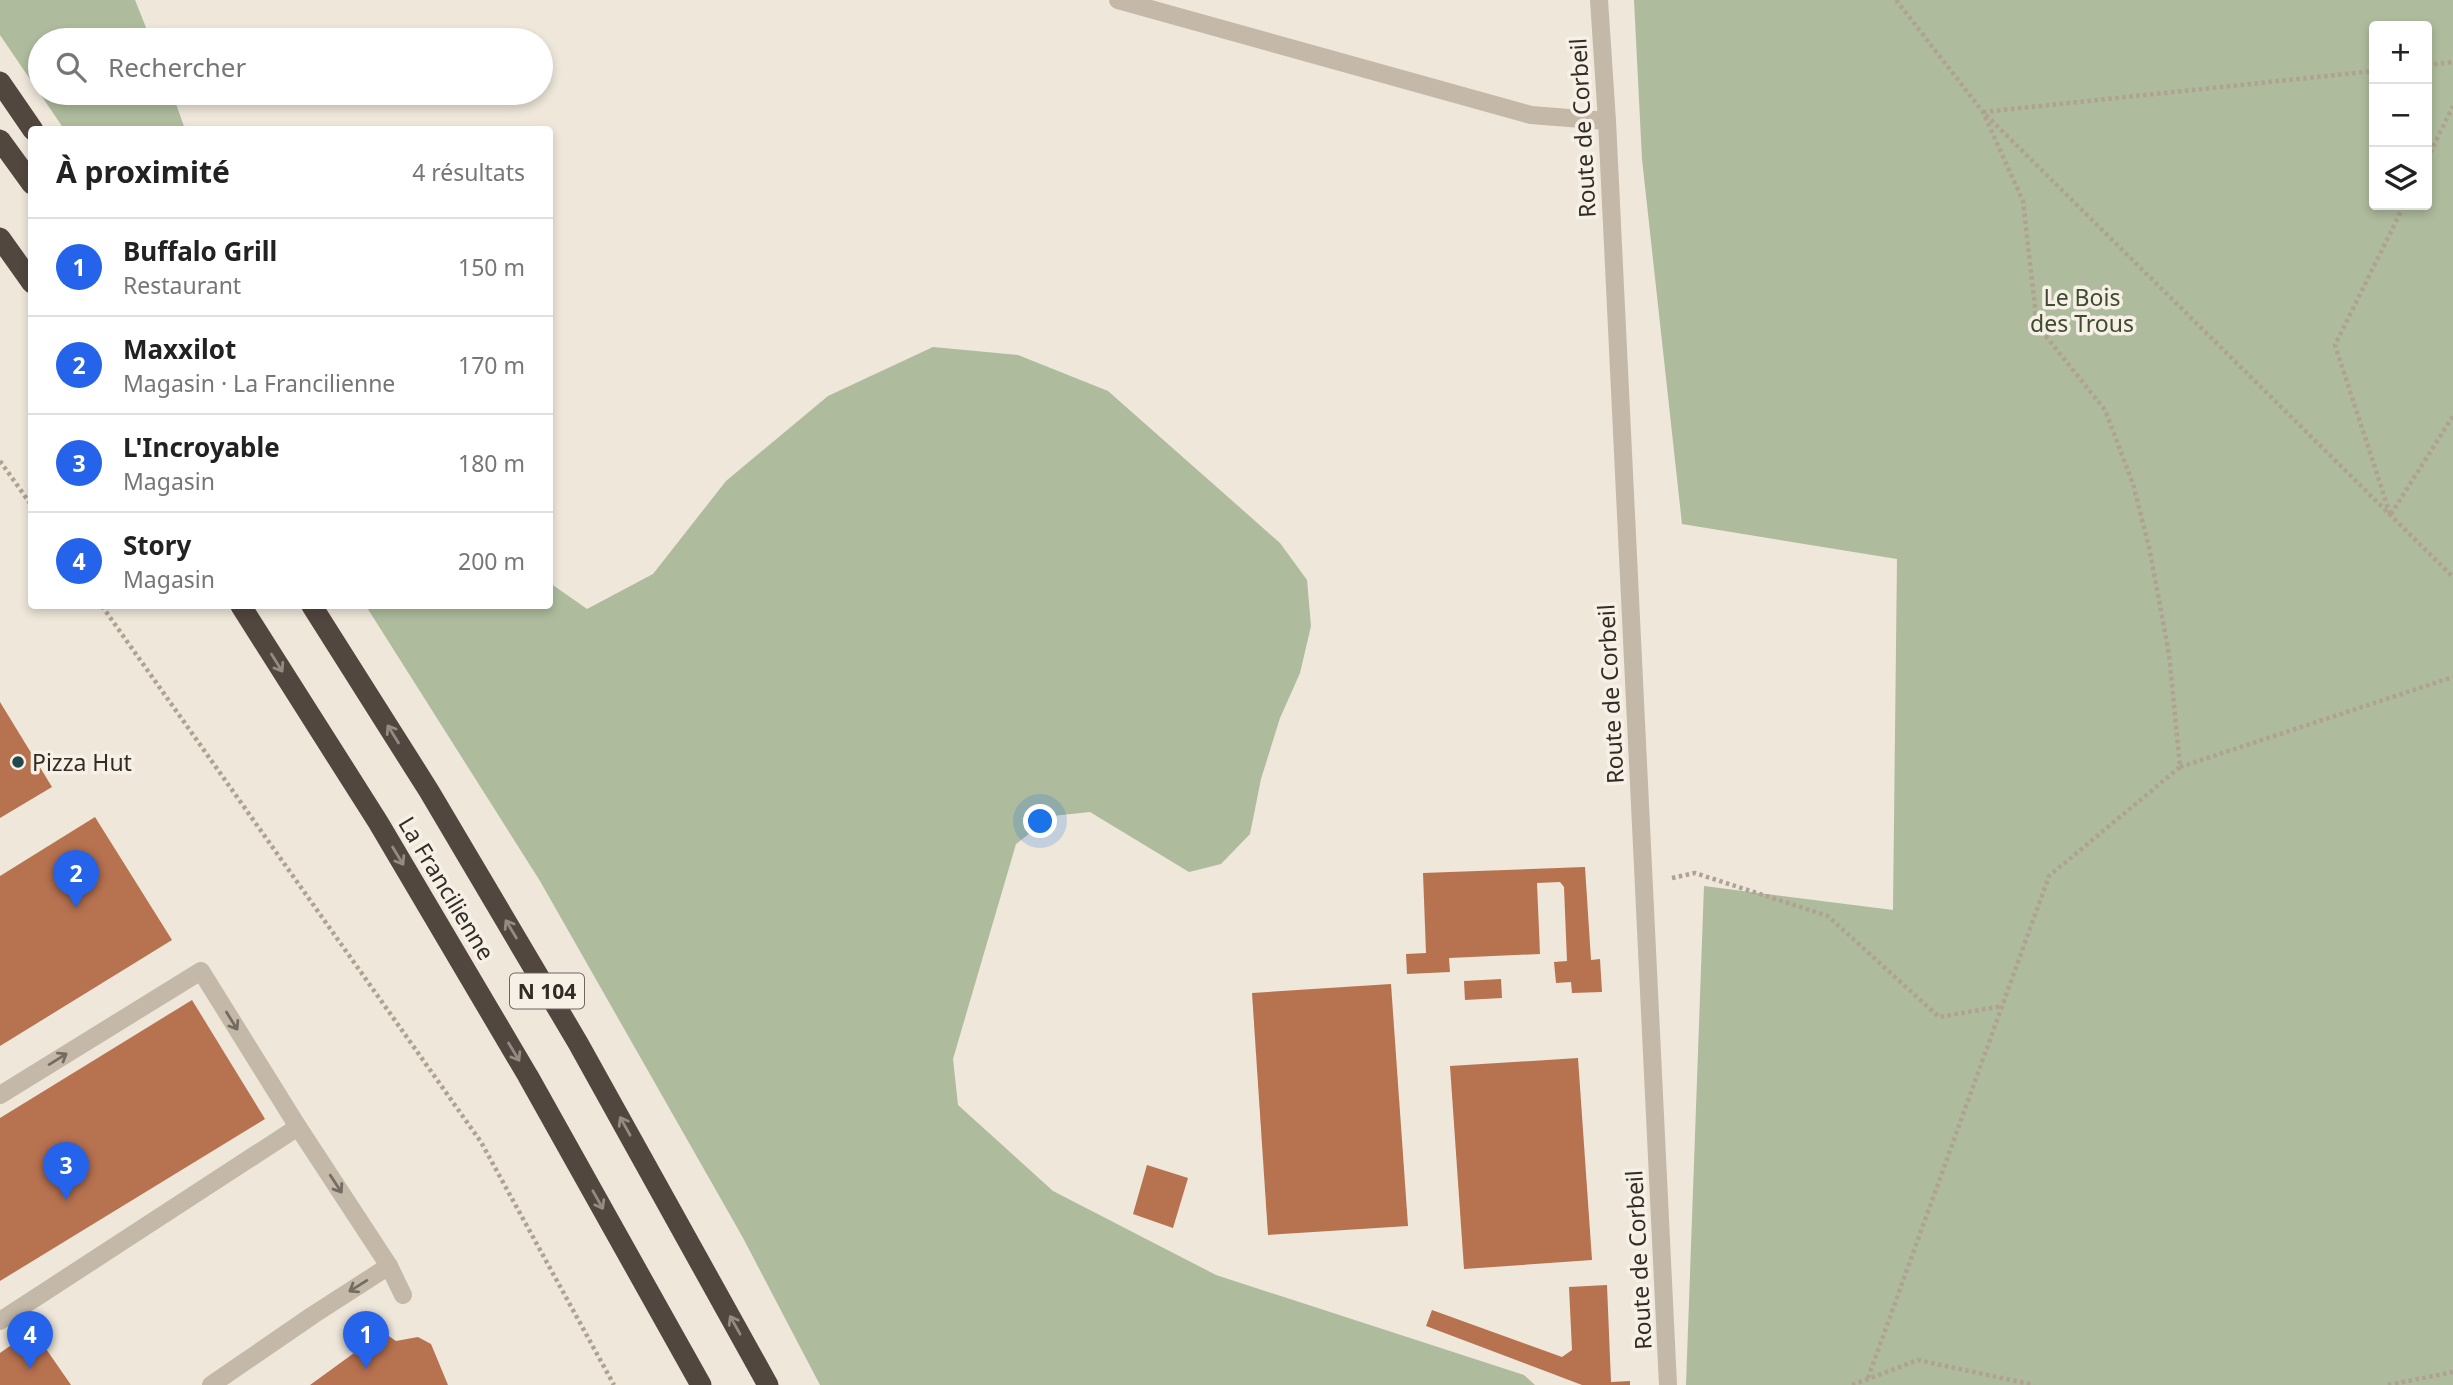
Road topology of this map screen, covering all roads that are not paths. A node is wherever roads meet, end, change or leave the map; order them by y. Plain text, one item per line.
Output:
1 (1118, 0) edge
2 (1599, 0) edge
3 (0, 82) edge
4 (1607, 121) junction
5 (30, 126) edge
6 (0, 140) edge
7 (28, 178) edge
8 (0, 237) edge
9 (28, 277) edge
10 (243, 609) edge
11 (314, 609) edge
12 (0, 1095) edge
13 (298, 1127) junction
14 (389, 1266) junction
15 (403, 1295) dead end
16 (0, 1321) edge
17 (211, 1385) edge
18 (701, 1385) edge
19 (768, 1385) edge
20 (1668, 1385) edge

1 - 4 street
2 - 4 street, Route de Corbeil
3 - 5 highway
4 - 20 street, Route de Corbeil
6 - 7 highway
8 - 9 highway
10 -> 18 highway, La Francilienne / N 104
19 -> 11 highway, La Francilienne / N 104
12 -> 13 street
13 -> 14 street
13 - 16 street
14 - 15 street
14 -> 17 street

